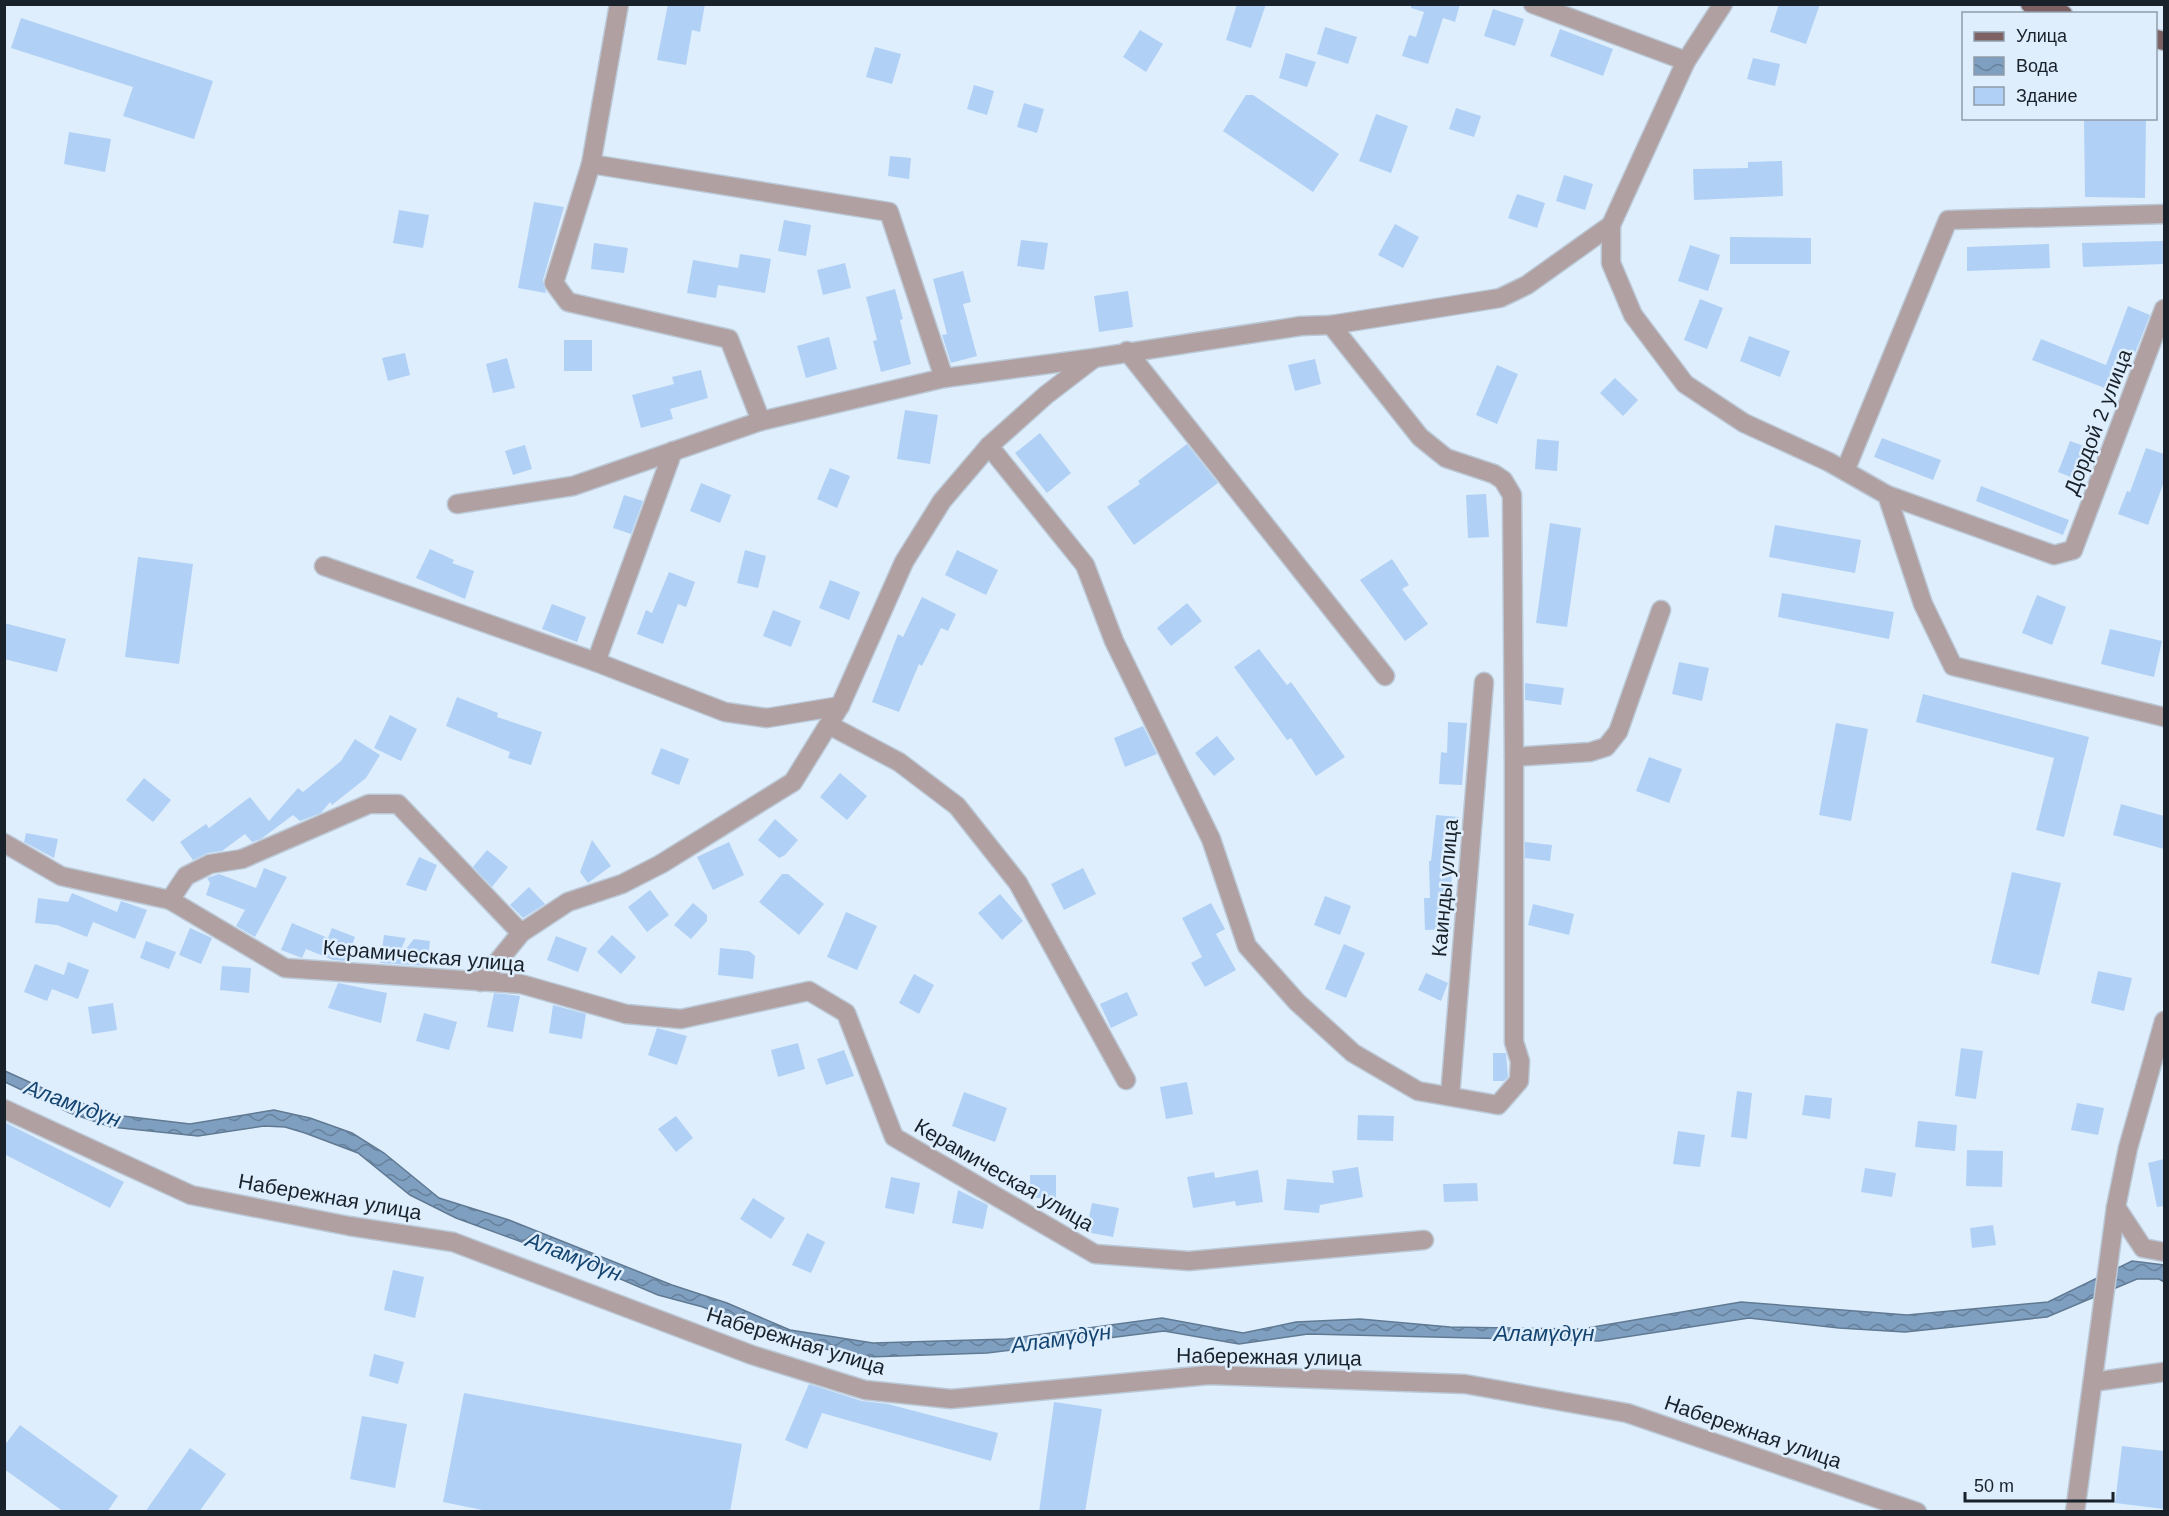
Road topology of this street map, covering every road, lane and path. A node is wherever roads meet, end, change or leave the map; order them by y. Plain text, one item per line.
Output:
1 (619, 4) edge
2 (1533, 4) edge
3 (1723, 4) edge
4 (2030, 4) edge
5 (2056, 12) edge
6 (1686, 61) junction
7 (591, 164) junction
8 (2164, 214) edge
9 (1611, 225) junction
10 (2164, 309) edge
11 (1331, 325) junction
12 (1127, 351) junction
13 (1095, 358) junction
14 (944, 378) junction
15 (761, 421) junction
16 (989, 446) junction
17 (673, 451) junction
18 (1845, 471) junction
19 (1887, 495) junction
20 (457, 504) dead end
21 (324, 566) dead end
22 (1661, 610) dead end
23 (596, 662) junction
24 (1385, 676) dead end
25 (1484, 682) dead end
26 (840, 705) junction
27 (2164, 717) edge
28 (829, 725) junction
29 (1514, 757) junction
30 (4, 843) edge
31 (170, 900) junction
32 (521, 933) junction
33 (481, 981) junction
34 (2164, 1022) edge
35 (1126, 1080) dead end
36 (1450, 1096) junction
37 (4, 1109) edge
38 (2116, 1213) junction
39 (1424, 1240) dead end
40 (2164, 1252) edge
41 (2164, 1372) edge
42 (2092, 1382) junction
43 (1917, 1512) edge
44 (2074, 1512) edge

1 - 7 street
2 - 6 street
3 - 6 street
4 - 5 main road
6 - 9 street
7 - 14 street
7 - 15 street
8 - 18 street
9 - 11 street
9 - 18 street
10 - 19 street, Дордой 2 улица
11 - 12 street
11 - 29 street
12 - 13 street
12 - 24 street
13 - 14 street
13 - 16 street
14 - 15 street
15 - 17 street
16 - 26 street
16 - 36 street
17 - 20 street
17 - 23 street
18 - 19 street
19 - 27 street
21 - 23 street
22 - 29 street
23 - 26 street
25 - 36 street, Каинды улица
26 - 28 street
28 - 32 street
28 - 35 street
29 - 36 street
30 - 31 street, Керамическая улица
31 - 32 street
31 - 33 street, Керамическая улица
32 - 33 street
33 - 39 street, Керамическая улица
34 - 38 street
37 - 43 street, Набережная улица
38 - 40 street
38 - 42 street
41 - 42 street
42 - 44 street

